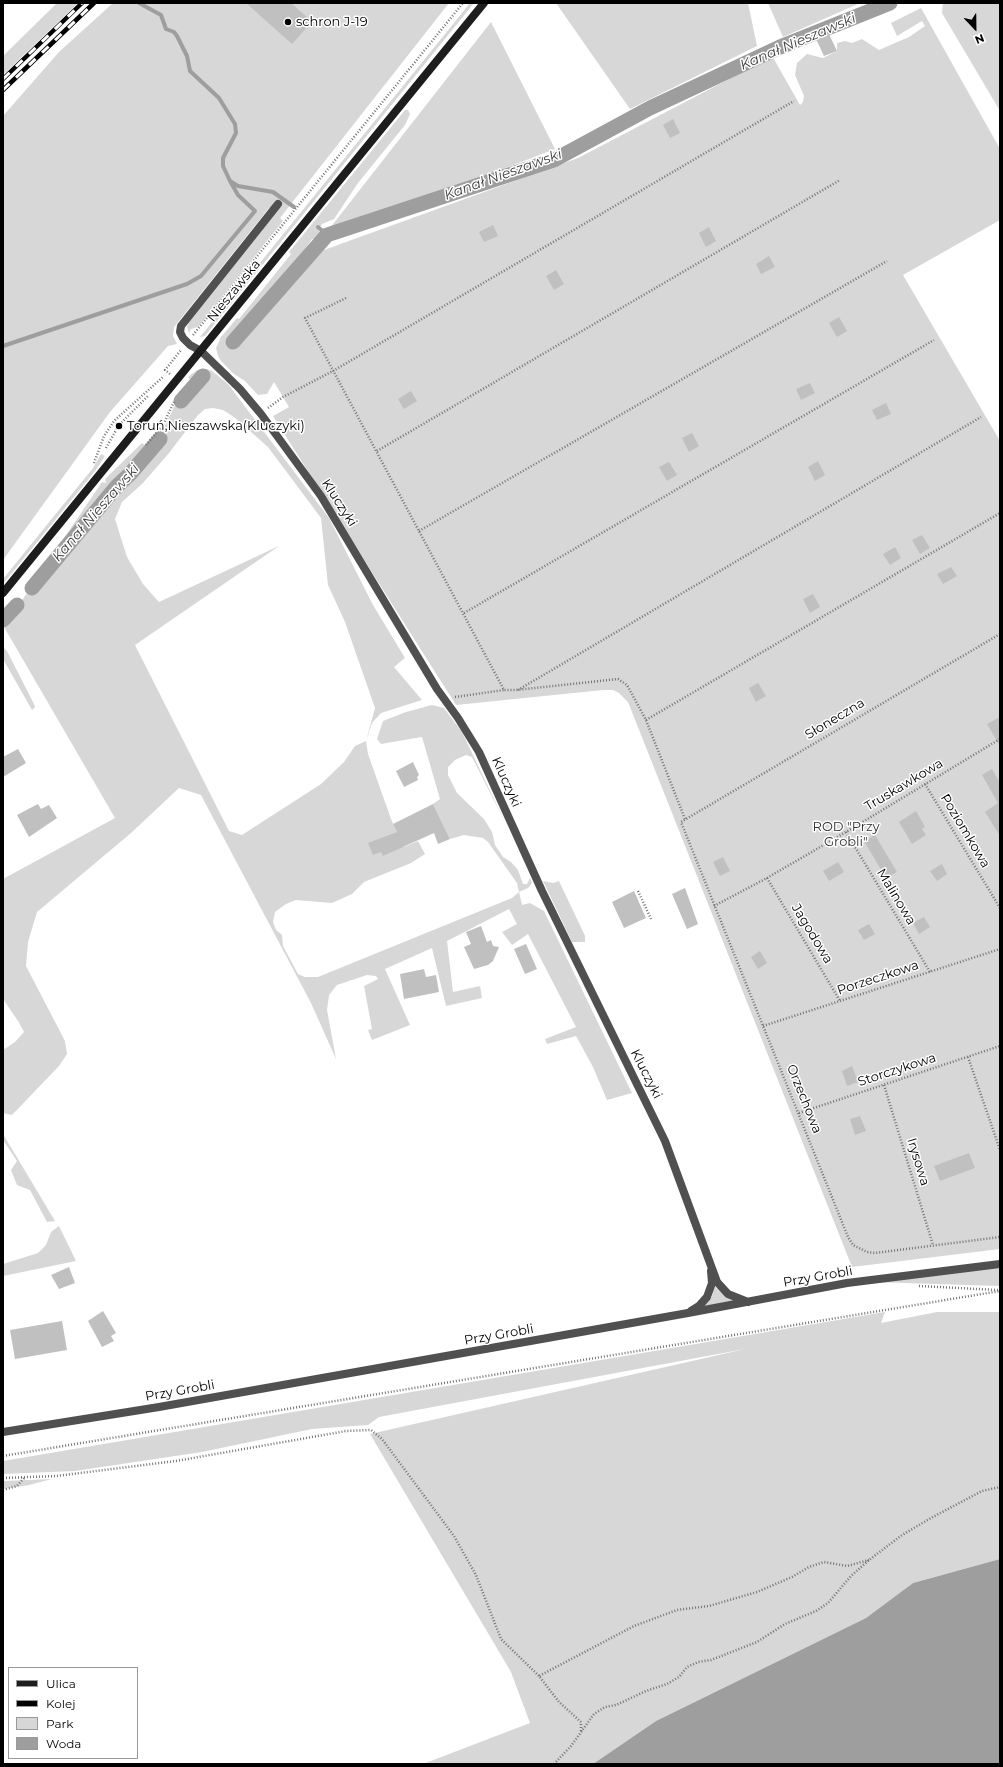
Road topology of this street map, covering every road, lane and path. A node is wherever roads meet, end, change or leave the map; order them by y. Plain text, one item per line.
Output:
1 (463, 3) edge
2 (484, 3) edge
3 (794, 101) dead end
4 (840, 180) dead end
5 (278, 204) dead end
6 (887, 261) dead end
7 (346, 298) dead end
8 (934, 340) dead end
9 (187, 343) junction
10 (201, 352) junction
11 (333, 371) junction
12 (170, 374) dead end
13 (261, 414) junction
14 (981, 417) dead end
15 (377, 451) junction
16 (1000, 513) edge
17 (419, 531) junction
18 (3, 594) edge
19 (464, 613) junction
20 (1000, 634) edge
21 (504, 690) junction
22 (516, 690) junction
23 (444, 698) junction
24 (646, 720) junction
25 (1000, 739) edge
26 (925, 784) junction
27 (686, 819) junction
28 (681, 822) joint
29 (846, 832) junction
30 (767, 878) junction
31 (638, 891) dead end
32 (713, 906) junction
33 (1000, 908) edge
34 (652, 921) dead end
35 (1000, 949) edge
36 (930, 972) junction
37 (840, 1001) junction
38 (762, 1026) junction
39 (1000, 1046) edge
40 (968, 1057) junction
41 (884, 1085) junction
42 (799, 1113) junction
43 (1000, 1150) edge
44 (1000, 1237) edge
45 (933, 1245) junction
46 (1000, 1264) edge
47 (711, 1268) junction
48 (916, 1286) dead end
49 (1000, 1290) edge
50 (748, 1302) junction
51 (688, 1313) junction
52 (3, 1432) edge
53 (3, 1456) edge
54 (25, 1477) junction
55 (3, 1478) edge
56 (1000, 1487) edge
57 (3, 1490) edge
58 (869, 1560) junction
59 (539, 1676) junction
60 (580, 1732) junction
61 (554, 1764) edge

1 - 9 path
2 - 10 main road, Nieszawska
3 - 11 path
4 - 15 path
5 - 9 street
6 - 17 path
7 - 11 path
8 - 19 path
9 - 10 street, Kluczyki
9 - 12 path
10 - 13 street, Kluczyki
10 - 18 main road, Nieszawska
11 - 13 path
11 - 15 path
13 - 23 street, Kluczyki
14 - 22 path
15 - 17 path
16 - 24 path
17 - 19 path
19 - 21 path
20 - 27 path, Słoneczna
21 - 22 path
21 - 23 path
22 - 24 path
23 - 47 street, Kluczyki
24 - 27 path
25 - 26 path, Truskawkowa
26 - 29 path, Truskawkowa
26 - 33 path, Poziomkowa
27 - 28 path, Słoneczna
28 - 32 path, Orzechowa
29 - 30 path, Truskawkowa
29 - 36 path, Malinowa
30 - 32 path, Truskawkowa
30 - 37 path, Jagodowa
31 - 34 path
32 - 38 path, Orzechowa
35 - 36 path, Porzeczkowa
36 - 37 path, Porzeczkowa
37 - 38 path, Porzeczkowa
38 - 42 path, Orzechowa
39 - 40 path, Storczykowa
40 - 41 path, Storczykowa
40 - 43 path
41 - 42 path, Storczykowa
41 - 45 path, Irysowa
42 - 45 path, Orzechowa
44 - 45 path, Orzechowa
46 - 50 street, Przy Grobli
47 - 50 street, Kluczyki
47 - 51 street, Kluczyki
48 - 49 path
49 - 53 path
50 - 51 street, Przy Grobli
51 - 52 street, Przy Grobli
54 - 55 path
54 - 57 path
54 - 59 path
56 - 58 path
58 - 59 path
58 - 60 path
59 - 60 path
60 - 61 path

